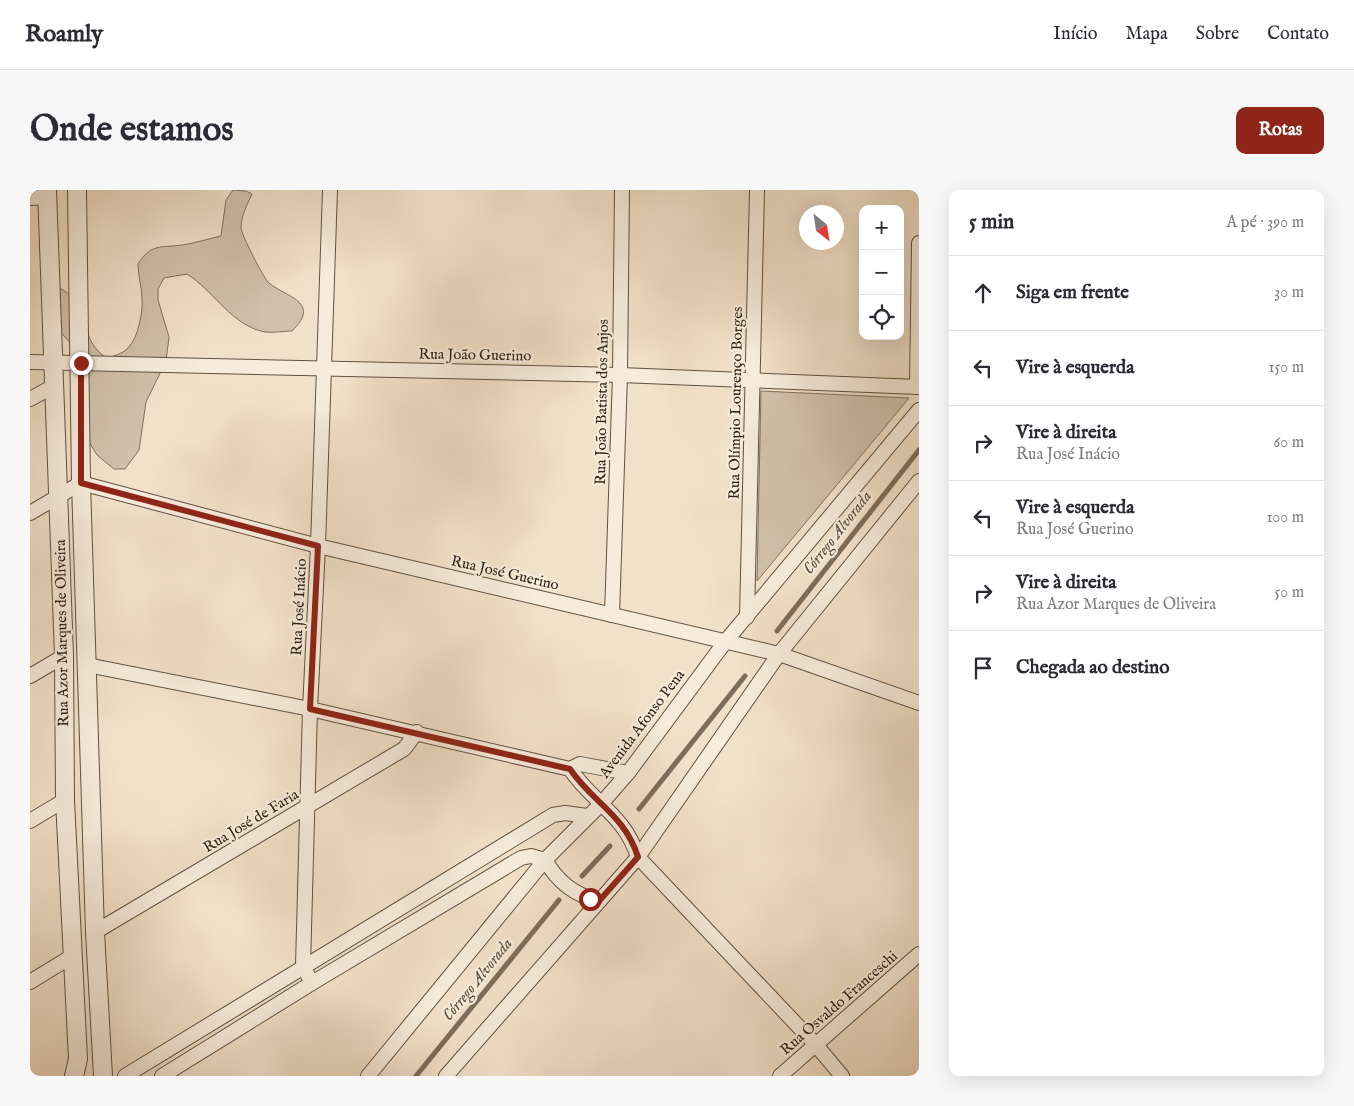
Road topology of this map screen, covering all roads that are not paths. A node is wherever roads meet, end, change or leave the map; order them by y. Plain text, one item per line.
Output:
1 (77, 190) edge
2 (330, 190) edge
3 (622, 190) edge
4 (757, 190) edge
5 (41, 195) edge
6 (919, 243) edge
7 (30, 362) edge
8 (53, 362) junction
9 (81, 363) junction
10 (323, 368) junction
11 (620, 375) junction
12 (752, 380) junction
13 (54, 386) junction
14 (918, 387) edge
15 (30, 399) edge
16 (919, 410) edge
17 (919, 481) edge
18 (81, 483) junction
19 (58, 496) junction
20 (30, 513) edge
21 (318, 546) junction
22 (612, 615) junction
23 (748, 617) junction
24 (724, 642) junction
25 (780, 654) junction
26 (64, 656) junction
27 (87, 665) junction
28 (30, 676) edge
29 (919, 703) edge
30 (310, 709) junction
31 (417, 732) junction
32 (570, 769) junction
33 (628, 773) junction
34 (64, 800) junction
35 (601, 804) junction
36 (307, 807) junction
37 (587, 816) junction
38 (30, 821) edge
39 (638, 857) junction
40 (546, 860) junction
41 (599, 901) junction
42 (95, 932) junction
43 (919, 954) edge
44 (74, 955) junction
45 (303, 966) junction
46 (30, 982) edge
47 (312, 983) junction
48 (816, 1045) junction
49 (80, 1076) edge
50 (103, 1076) edge
51 (125, 1076) edge
52 (162, 1076) edge
53 (368, 1076) edge
54 (446, 1076) edge
55 (780, 1076) edge
56 (842, 1076) edge

1 - 9 street, Rua Azor Marques de Oliveira
2 - 10 street, Rua José Inácio
3 - 11 street, Rua João Batista dos Anjos
4 - 12 street, Rua Olímpio Lourenço Borges
5 - 8 street, Rua Azor Marques de Oliveira
6 - 14 street
7 - 8 street, Rua João Guerino
8 - 9 street, Rua João Guerino
8 - 13 street, Rua Azor Marques de Oliveira
9 - 10 street, Rua João Guerino
9 - 13 street
9 - 18 street, Rua Azor Marques de Oliveira
10 - 11 street, Rua João Guerino
10 - 21 street, Rua José Inácio
11 - 12 street, Rua João Guerino
11 - 22 street, Rua João Batista dos Anjos
12 - 14 street, Rua João Guerino
12 - 23 street, Rua Olímpio Lourenço Borges
13 - 15 street
13 - 19 street, Rua Azor Marques de Oliveira
16 - 23 street, Avenida Afonso Pena
17 - 25 street
18 - 19 street
18 - 21 street, Rua José Guerino
18 - 27 street, Rua Azor Marques de Oliveira
19 - 20 street
19 - 26 street, Rua Azor Marques de Oliveira
21 - 22 street, Rua José Guerino
21 - 30 street, Rua José Inácio
22 - 24 street, Rua José Guerino
23 - 24 street, Avenida Afonso Pena
24 - 25 street, Rua José Guerino
24 - 33 street, Avenida Afonso Pena
25 - 29 street, Rua José Guerino
25 - 39 street
26 - 28 street
26 - 34 street, Rua Azor Marques de Oliveira
27 - 30 street
27 - 42 street, Rua Azor Marques de Oliveira
30 - 31 street
30 - 36 street, Rua José Inácio
31 - 32 street
31 - 36 street, Rua José de Faria
32 - 33 street
32 - 35 street
33 - 35 street, Avenida Afonso Pena
34 - 38 street
34 - 44 street, Rua Azor Marques de Oliveira
35 - 37 street, Avenida Afonso Pena
35 - 39 street
36 - 42 street, Rua José de Faria
36 - 45 street, Rua José Inácio
37 - 40 street, Avenida Afonso Pena
37 - 45 street
39 - 41 street
39 - 48 street
40 - 41 street
40 - 47 street
40 - 53 street, Avenida Afonso Pena
41 - 54 street
42 - 50 street, Rua Azor Marques de Oliveira
43 - 48 street, Rua Osvaldo Franceschi
44 - 46 street
44 - 49 street, Rua Azor Marques de Oliveira
45 - 47 street
45 - 51 street
47 - 52 street
48 - 55 street, Rua Osvaldo Franceschi
48 - 56 street

